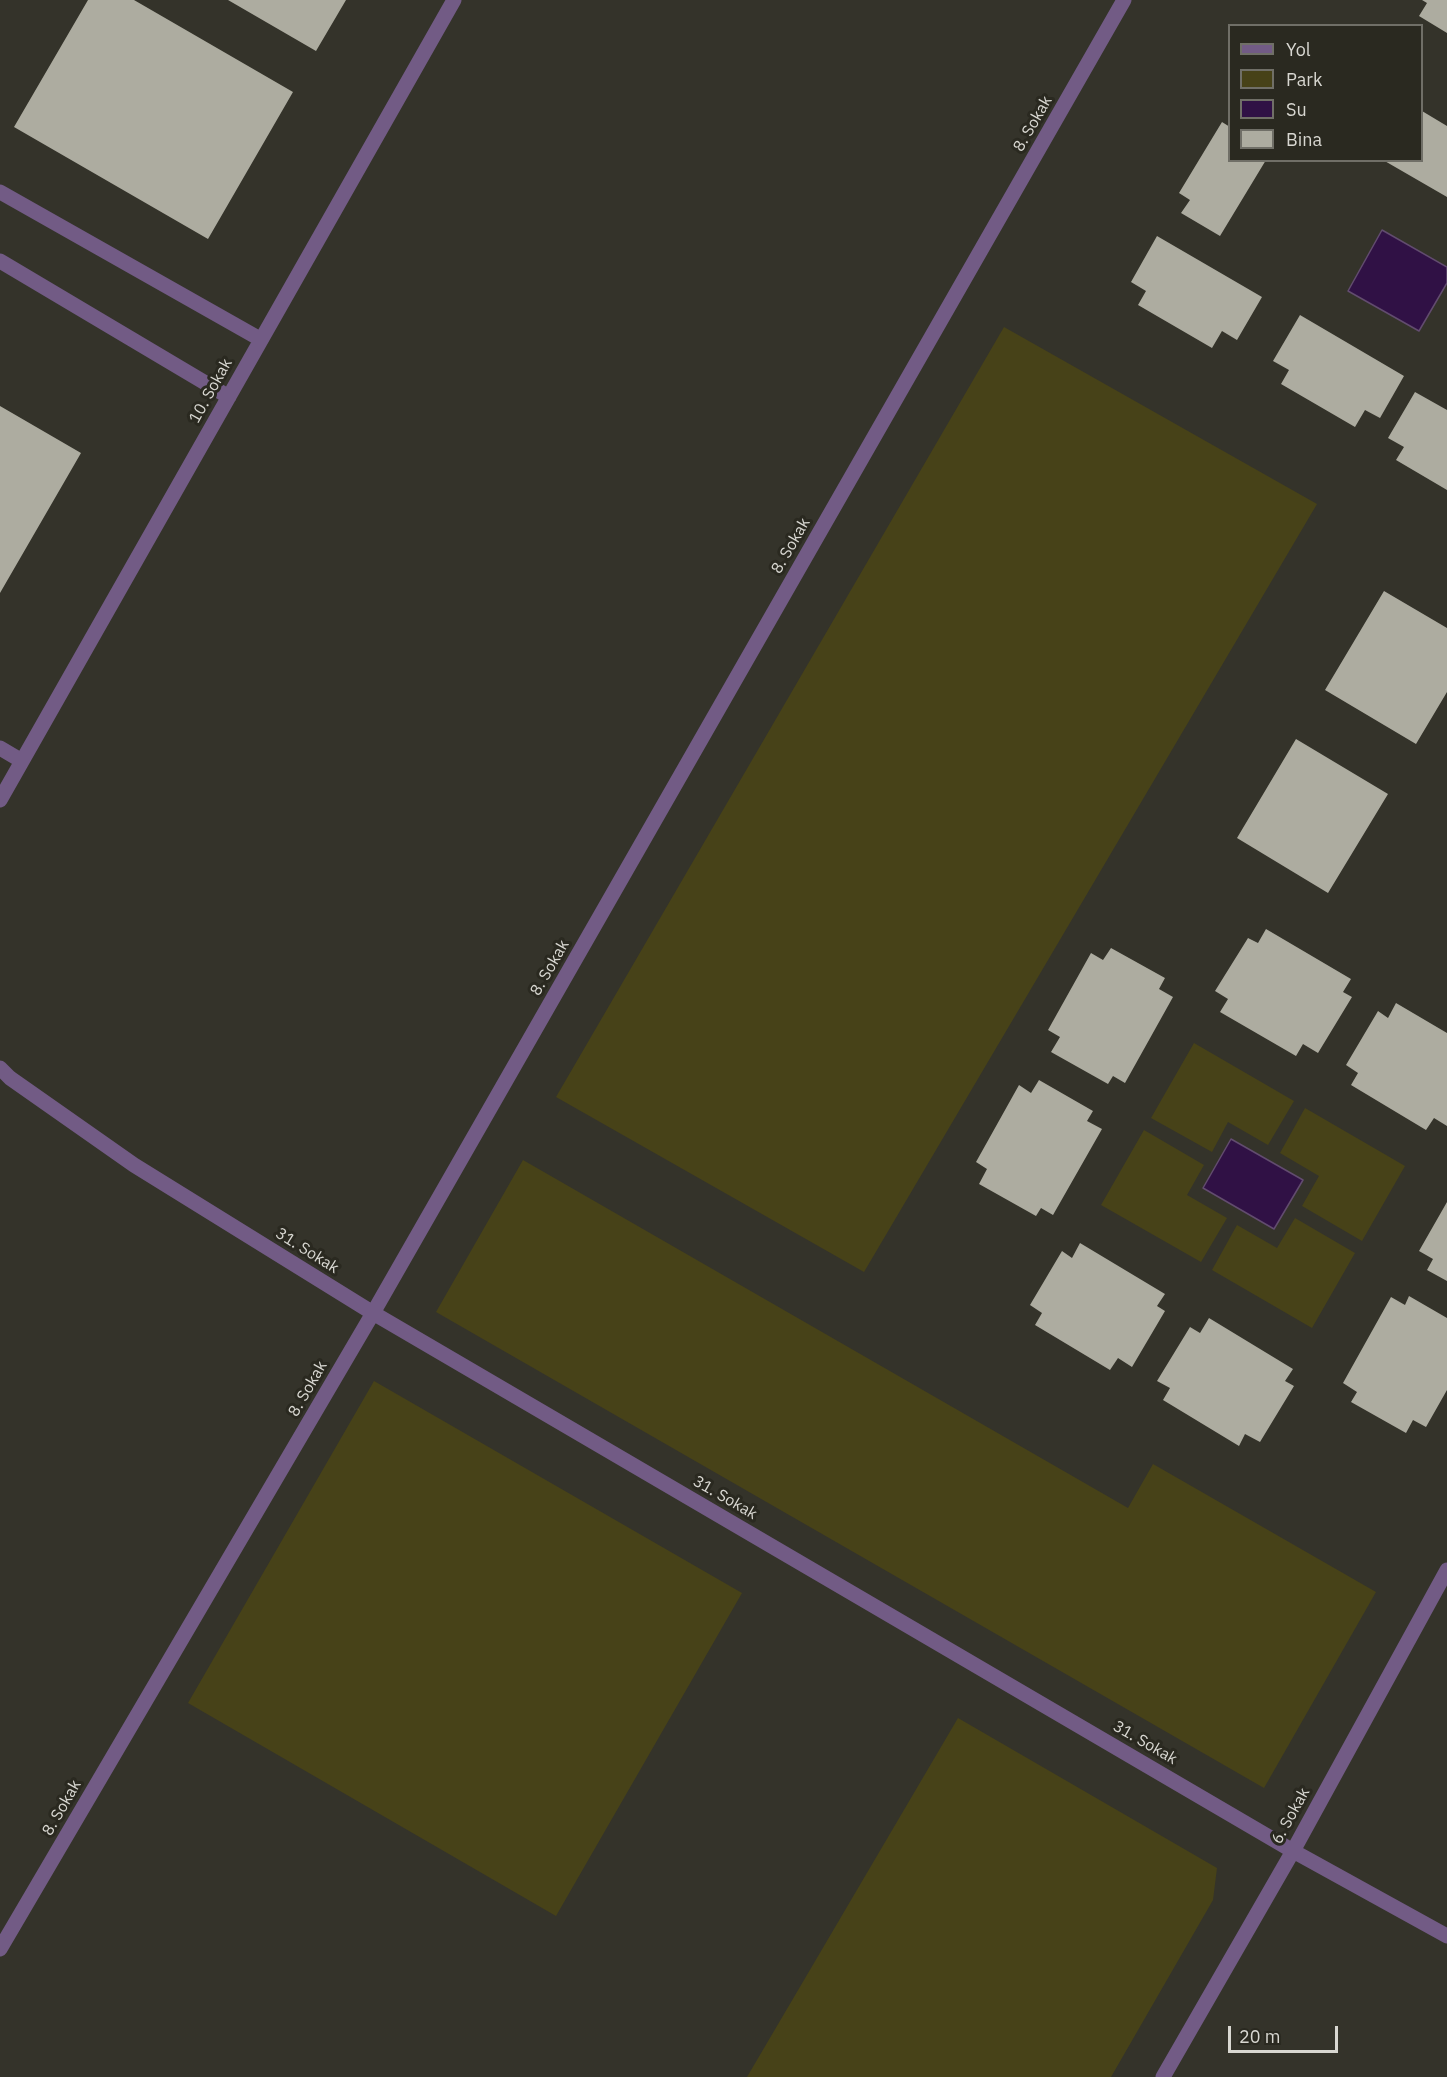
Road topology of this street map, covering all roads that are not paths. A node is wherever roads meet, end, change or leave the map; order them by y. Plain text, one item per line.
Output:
1 (454, 0) edge
2 (1124, 0) edge
3 (0, 192) edge
4 (0, 261) edge
5 (260, 339) junction
6 (229, 397) junction
7 (0, 748) edge
8 (22, 761) junction
9 (0, 800) edge
10 (0, 1068) edge
11 (373, 1313) junction
12 (1447, 1570) edge
13 (1433, 1595) junction
14 (1447, 1603) edge
15 (1293, 1851) junction
16 (1447, 1936) edge
17 (0, 1949) edge
18 (1163, 2077) edge

1 - 5 street, 10. Sokak
2 - 11 street, 8. Sokak
3 - 5 street
4 - 6 street
5 - 6 street, 10. Sokak
6 - 8 street, 10. Sokak
7 - 8 street
8 - 9 street, 10. Sokak
10 - 11 street, 31. Sokak
11 - 15 street, 31. Sokak
11 - 17 street, 8. Sokak
12 - 13 street, 6. Sokak
13 - 14 street
13 - 15 street, 6. Sokak
15 - 16 street, 31. Sokak
15 - 18 street, 6. Sokak

